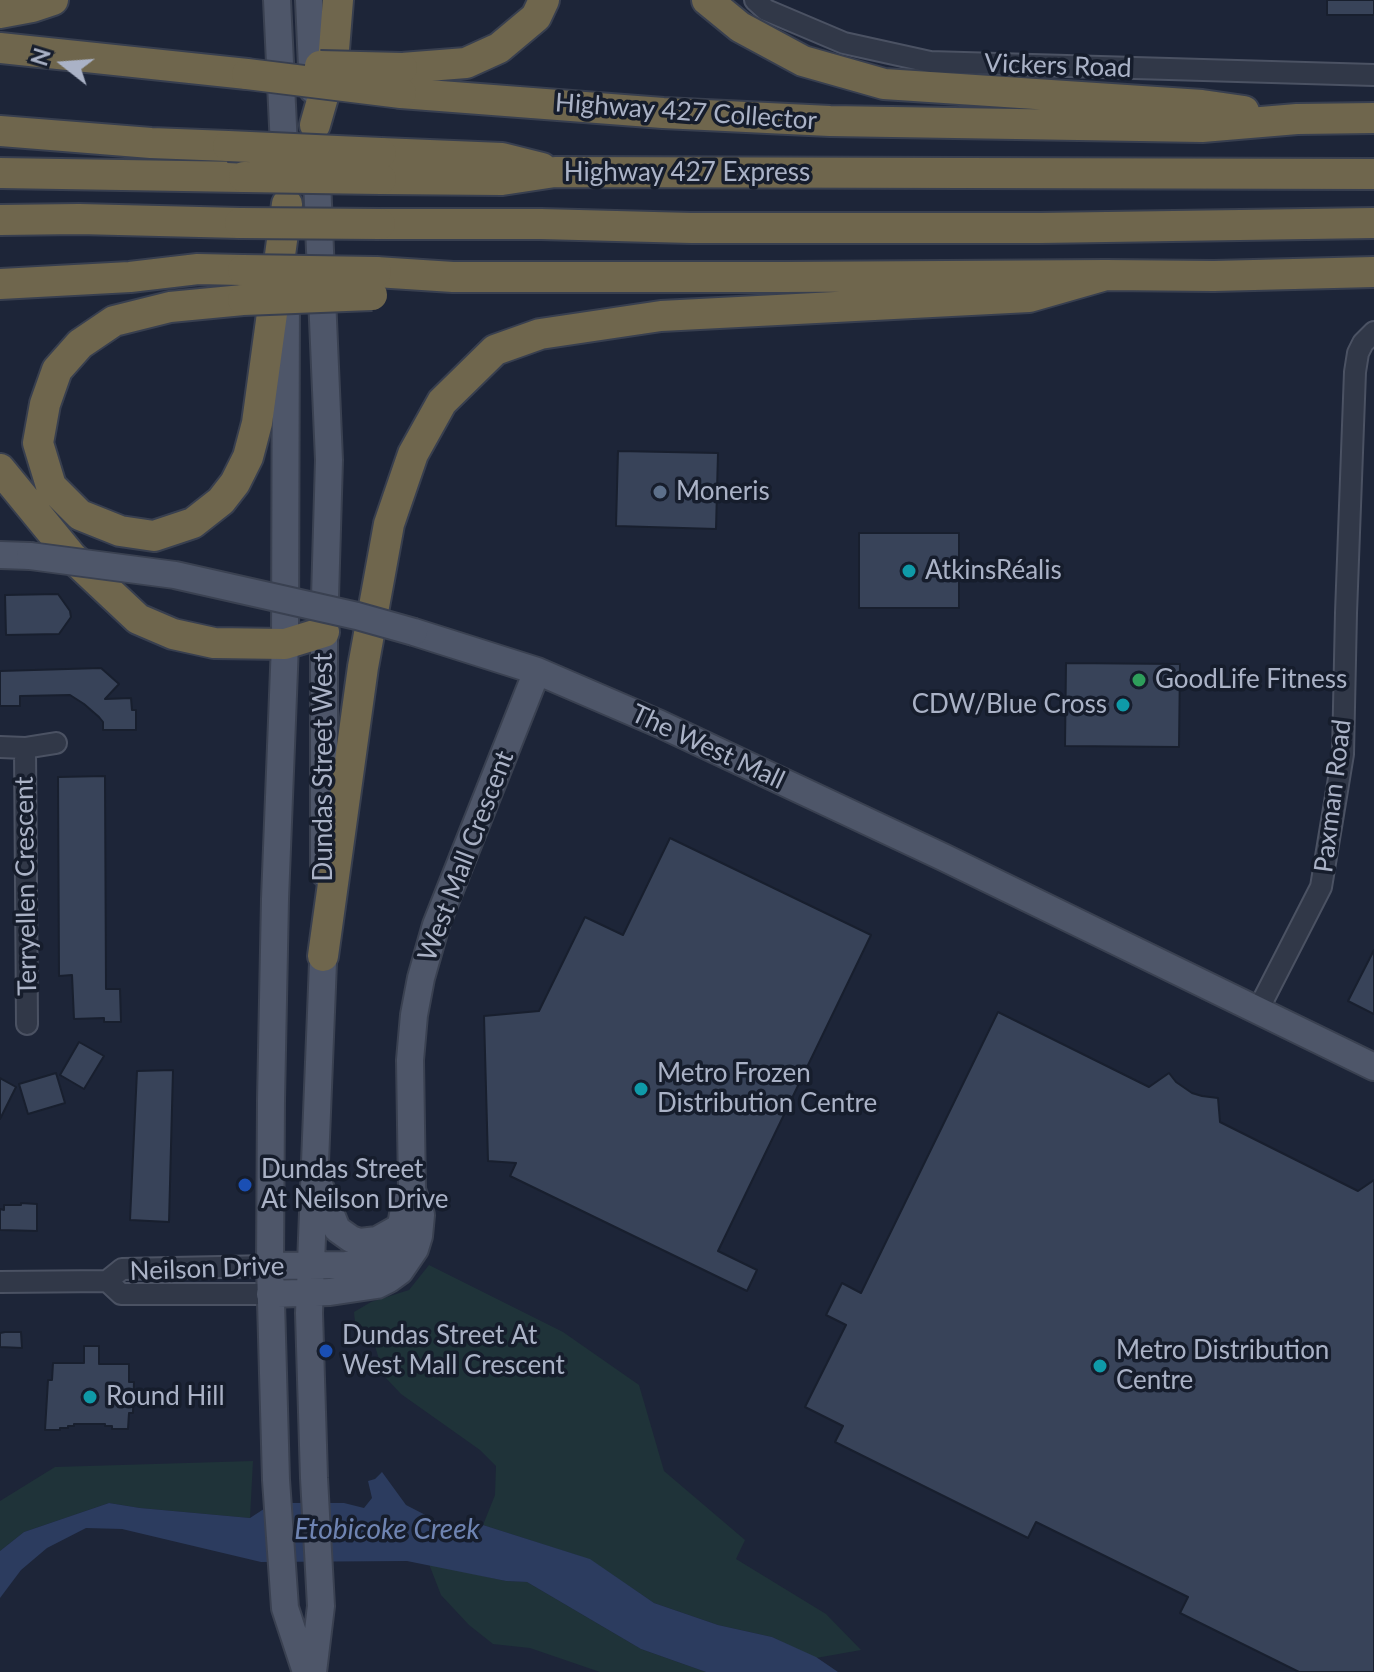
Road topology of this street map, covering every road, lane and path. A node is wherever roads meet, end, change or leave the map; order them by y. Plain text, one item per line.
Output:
1 (53, 0) edge
2 (277, 0) edge
3 (309, 0) edge
4 (338, 0) edge
5 (544, 0) edge
6 (707, 0) edge
7 (755, 0) edge
8 (0, 13) edge
9 (0, 48) edge
10 (1374, 75) edge
11 (402, 80) junction
12 (1374, 118) edge
13 (1297, 119) junction
14 (315, 125) junction
15 (0, 131) edge
16 (381, 166) junction
17 (0, 173) edge
18 (1374, 174) edge
19 (287, 204) junction
20 (0, 220) edge
21 (1374, 223) edge
22 (198, 269) junction
23 (0, 271) edge
24 (1374, 272) edge
25 (1106, 275) junction
26 (374, 283) junction
27 (0, 284) edge
28 (1374, 332) edge
29 (0, 469) edge
30 (0, 555) edge
31 (324, 632) junction
32 (285, 644) junction
33 (537, 671) junction
34 (56, 743) dead end
35 (0, 747) edge
36 (25, 748) junction
37 (323, 956) junction
38 (1258, 1010) junction
39 (27, 1024) dead end
40 (1374, 1067) edge
41 (315, 1173) junction
42 (412, 1190) junction
43 (402, 1226) junction
44 (270, 1266) junction
45 (311, 1266) junction
46 (107, 1281) junction
47 (0, 1282) edge
48 (270, 1294) junction
49 (310, 1294) junction
50 (306, 1672) edge
51 (313, 1672) edge

1 - 8 highway
2 - 19 main road, Dundas Street West
3 - 14 main road, Dundas Street West
4 - 14 highway
5 - 11 highway
6 - 13 highway
7 - 10 street, Vickers Road
9 - 11 highway, Highway 427 Collector, bridge
11 - 13 highway, Highway 427 Collector
12 - 13 highway, Highway 427 Collector
14 - 31 main road, Dundas Street West
15 - 16 highway, bridge
16 - 17 highway, Highway 427 Express, bridge
16 - 18 highway, Highway 427 Express
19 - 26 highway, bridge
19 - 32 main road, Dundas Street West
20 - 21 highway, Highway 427 Express, bridge
22 - 23 highway
22 - 26 highway, bridge
22 - 27 highway
24 - 25 highway
25 - 26 highway
25 - 37 highway
28 - 38 street, Paxman Road
29 - 32 highway
30 - 33 main road, The West Mall, bridge
31 - 32 highway
31 - 37 main road, Dundas Street West
32 - 44 main road, Dundas Street West
33 - 38 main road, The West Mall
33 - 42 main road, West Mall Crescent
34 - 36 street
35 - 36 street
36 - 39 street, Terryellen Crescent
37 - 41 main road, Dundas Street West
38 - 40 main road, The West Mall
41 - 43 main road
41 - 45 main road, Dundas Street West
42 - 43 main road, West Mall Crescent
42 - 49 main road, West Mall Crescent
43 - 45 main road, West Mall Crescent
44 - 45 main road, Neilson Drive
44 - 46 street, Neilson Drive
44 - 48 main road, Dundas Street West
45 - 49 main road, Dundas Street West
46 - 47 street, Neilson Drive
46 - 48 street, Neilson Drive
48 - 49 main road, Neilson Drive
48 - 50 main road, Dundas Street West
49 - 51 main road, Dundas Street West

